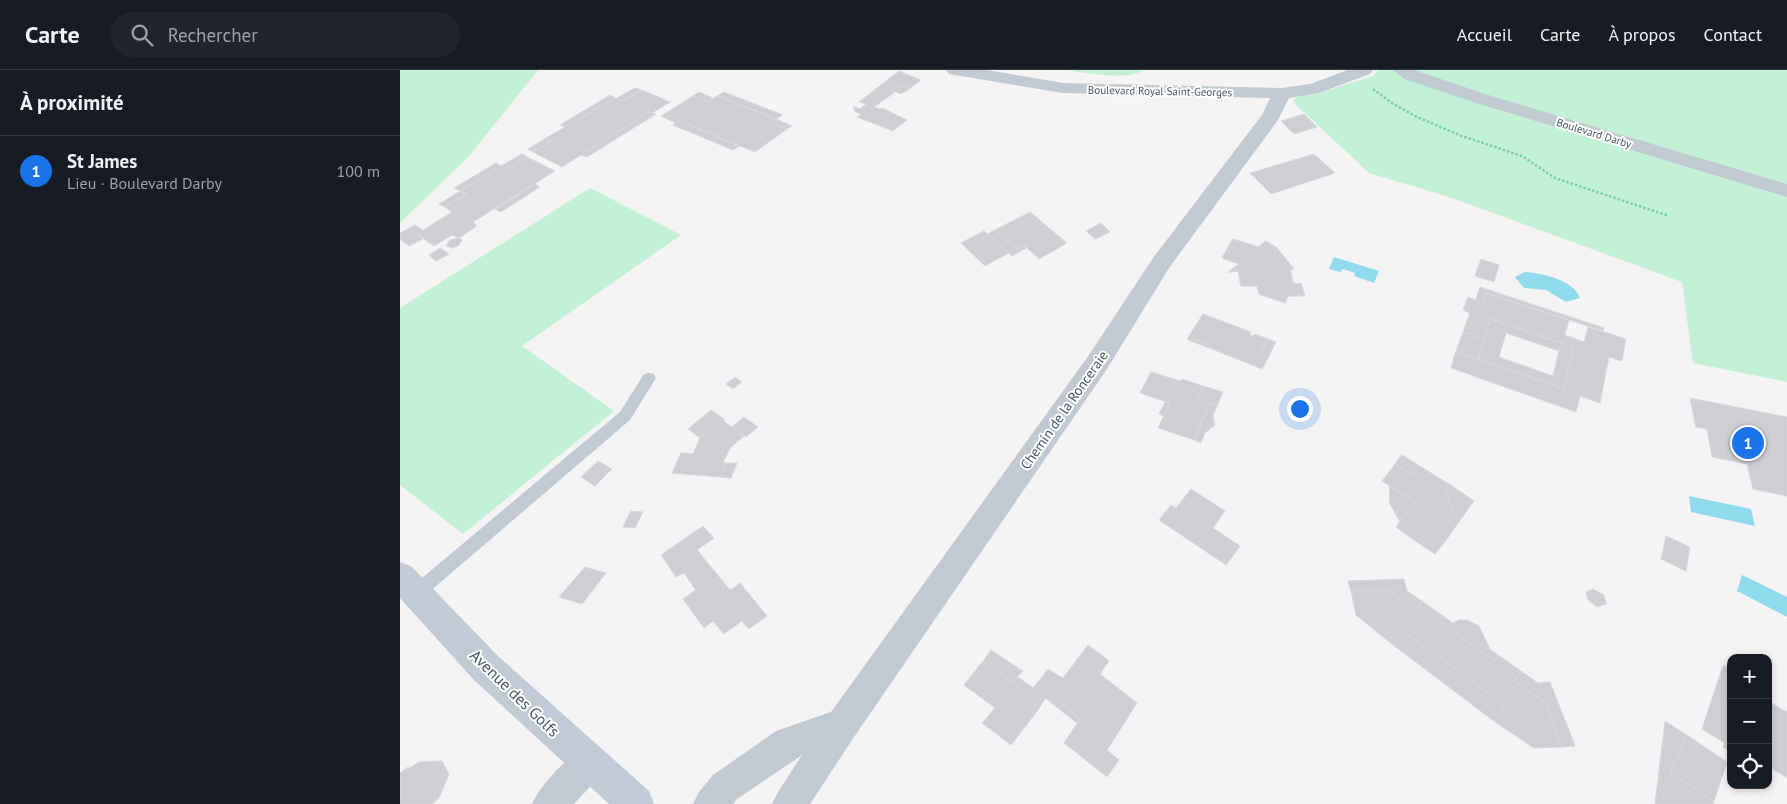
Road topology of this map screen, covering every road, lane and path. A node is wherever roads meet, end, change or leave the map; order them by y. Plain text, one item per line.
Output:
1 (955, 70) edge
2 (1402, 70) edge
3 (1367, 78) edge
4 (1282, 93) junction
5 (1787, 191) edge
6 (1669, 216) dead end
7 (649, 378) dead end
8 (405, 583) edge
9 (842, 725) junction
10 (589, 763) junction
11 (550, 804) edge
12 (636, 804) edge
13 (711, 804) edge
14 (790, 804) edge

1 - 4 street, Boulevard Royal Saint-Georges
2 - 5 street, Boulevard Darby
3 - 4 street, Boulevard Royal Saint-Georges
3 - 6 path
4 - 9 street, Chemin de la Ronceraie
7 - 8 lane
8 - 10 main road, Avenue des Golfs
9 - 13 street
9 - 14 street, Chemin de la Ronceraie
10 - 11 street
10 - 12 main road, Avenue des Golfs

